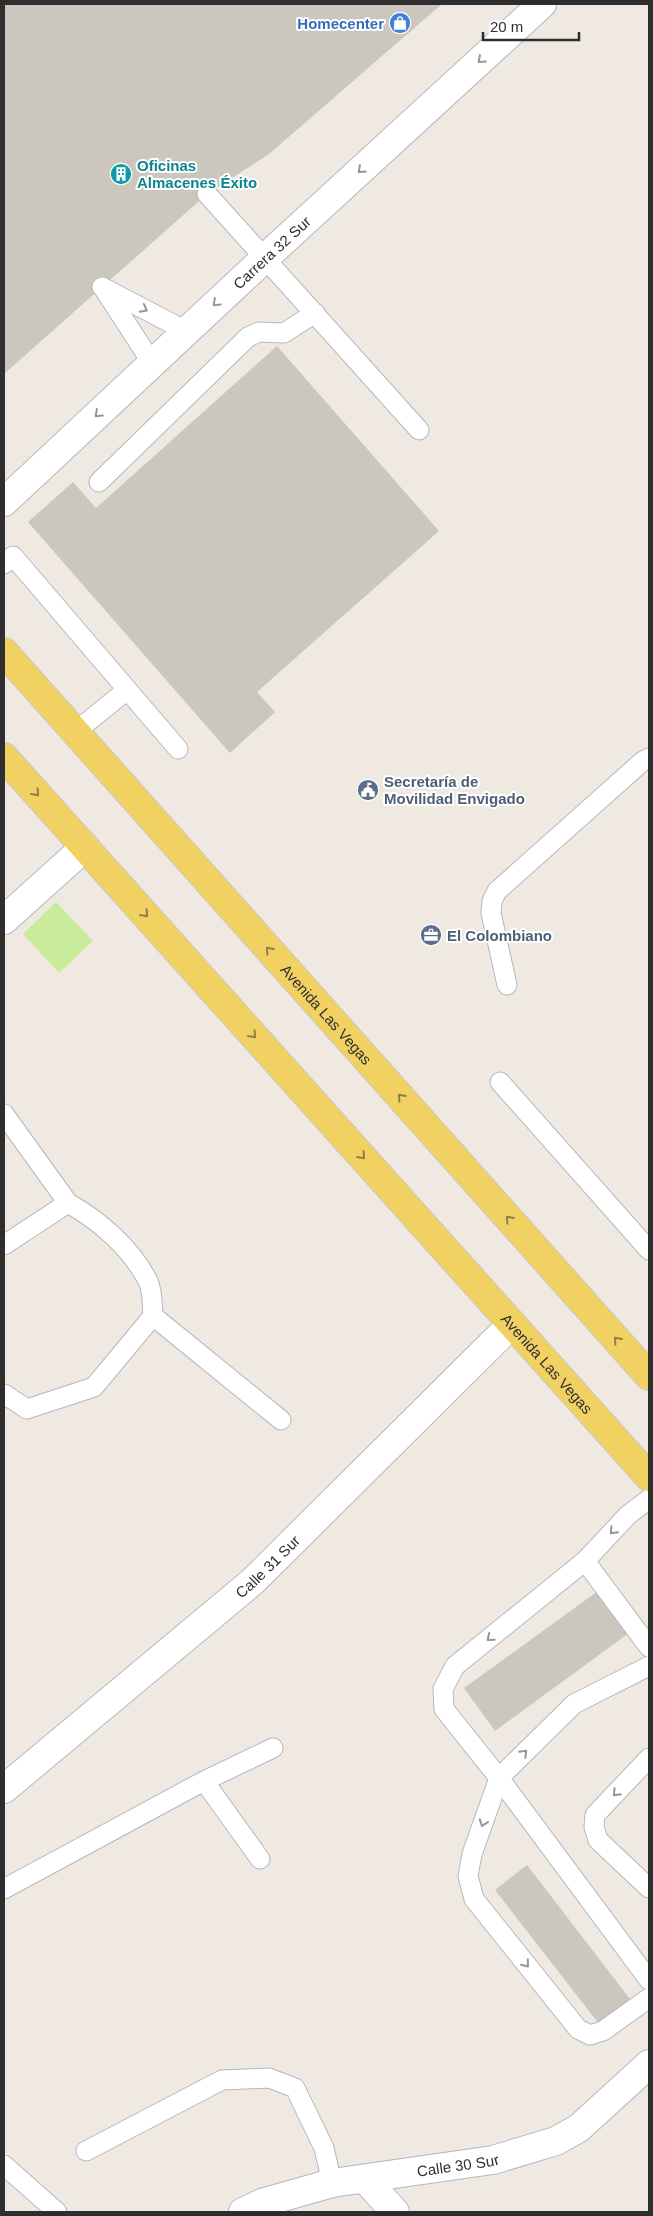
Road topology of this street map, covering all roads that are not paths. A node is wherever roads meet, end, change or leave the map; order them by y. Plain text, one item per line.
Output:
1 (542, 4) edge
2 (207, 194) dead end
3 (265, 258) junction
4 (315, 313) junction
5 (186, 331) junction
6 (152, 363) junction
7 (419, 430) dead end
8 (99, 482) dead end
9 (4, 502) edge
10 (4, 564) edge
11 (4, 652) edge
12 (127, 690) junction
13 (75, 732) junction
14 (178, 749) dead end
15 (4, 757) edge
16 (649, 758) edge
17 (85, 847) junction
18 (4, 920) edge
19 (507, 985) dead end
20 (500, 1082) dead end
21 (4, 1114) edge
22 (68, 1203) junction
23 (4, 1245) edge
24 (649, 1250) edge
25 (153, 1316) junction
26 (512, 1324) junction
27 (649, 1376) edge
28 (4, 1394) edge
29 (281, 1420) dead end
30 (649, 1477) edge
31 (649, 1499) edge
32 (586, 1561) junction
33 (649, 1647) edge
34 (649, 1666) edge
35 (273, 1748) dead end
36 (649, 1758) edge
37 (500, 1778) junction
38 (204, 1781) junction
39 (4, 1789) edge
40 (260, 1859) dead end
41 (649, 1888) edge
42 (4, 1889) edge
43 (649, 1980) edge
44 (649, 1998) edge
45 (649, 2064) edge
46 (86, 2151) dead end
47 (4, 2165) edge
48 (365, 2179) junction
49 (332, 2183) junction
50 (57, 2212) edge
51 (243, 2212) edge
52 (395, 2212) edge

1 -> 3 street, Carrera 32 Sur
2 - 3 lane
3 - 4 lane
3 -> 5 street, Carrera 32 Sur
4 - 7 lane
4 - 8 lane
5 - 6 street, Carrera 32 Sur
6 -> 5 lane
6 -> 9 street, Carrera 32 Sur
10 - 12 lane
11 - 13 main road, Avenida Las Vegas
12 - 13 lane
12 - 14 lane
27 -> 13 main road, Avenida Las Vegas
15 -> 17 main road, Avenida Las Vegas
16 - 19 lane
17 - 18 street
17 -> 26 main road, Avenida Las Vegas
20 - 24 lane
21 - 22 lane
22 - 23 lane
22 - 25 lane
25 - 28 lane
25 - 29 lane
26 - 30 main road, Avenida Las Vegas
26 - 39 street, Calle 31 Sur
31 -> 32 lane
32 - 33 lane
32 -> 37 lane
37 -> 34 lane
35 - 38 lane
36 -> 41 lane
37 - 43 lane
37 -> 44 lane
38 - 40 lane
38 - 42 lane
45 - 48 street, Calle 30 Sur
46 - 49 lane
47 - 50 lane
48 - 49 street, Calle 30 Sur
48 - 52 street
49 - 51 street, Calle 30 Sur

